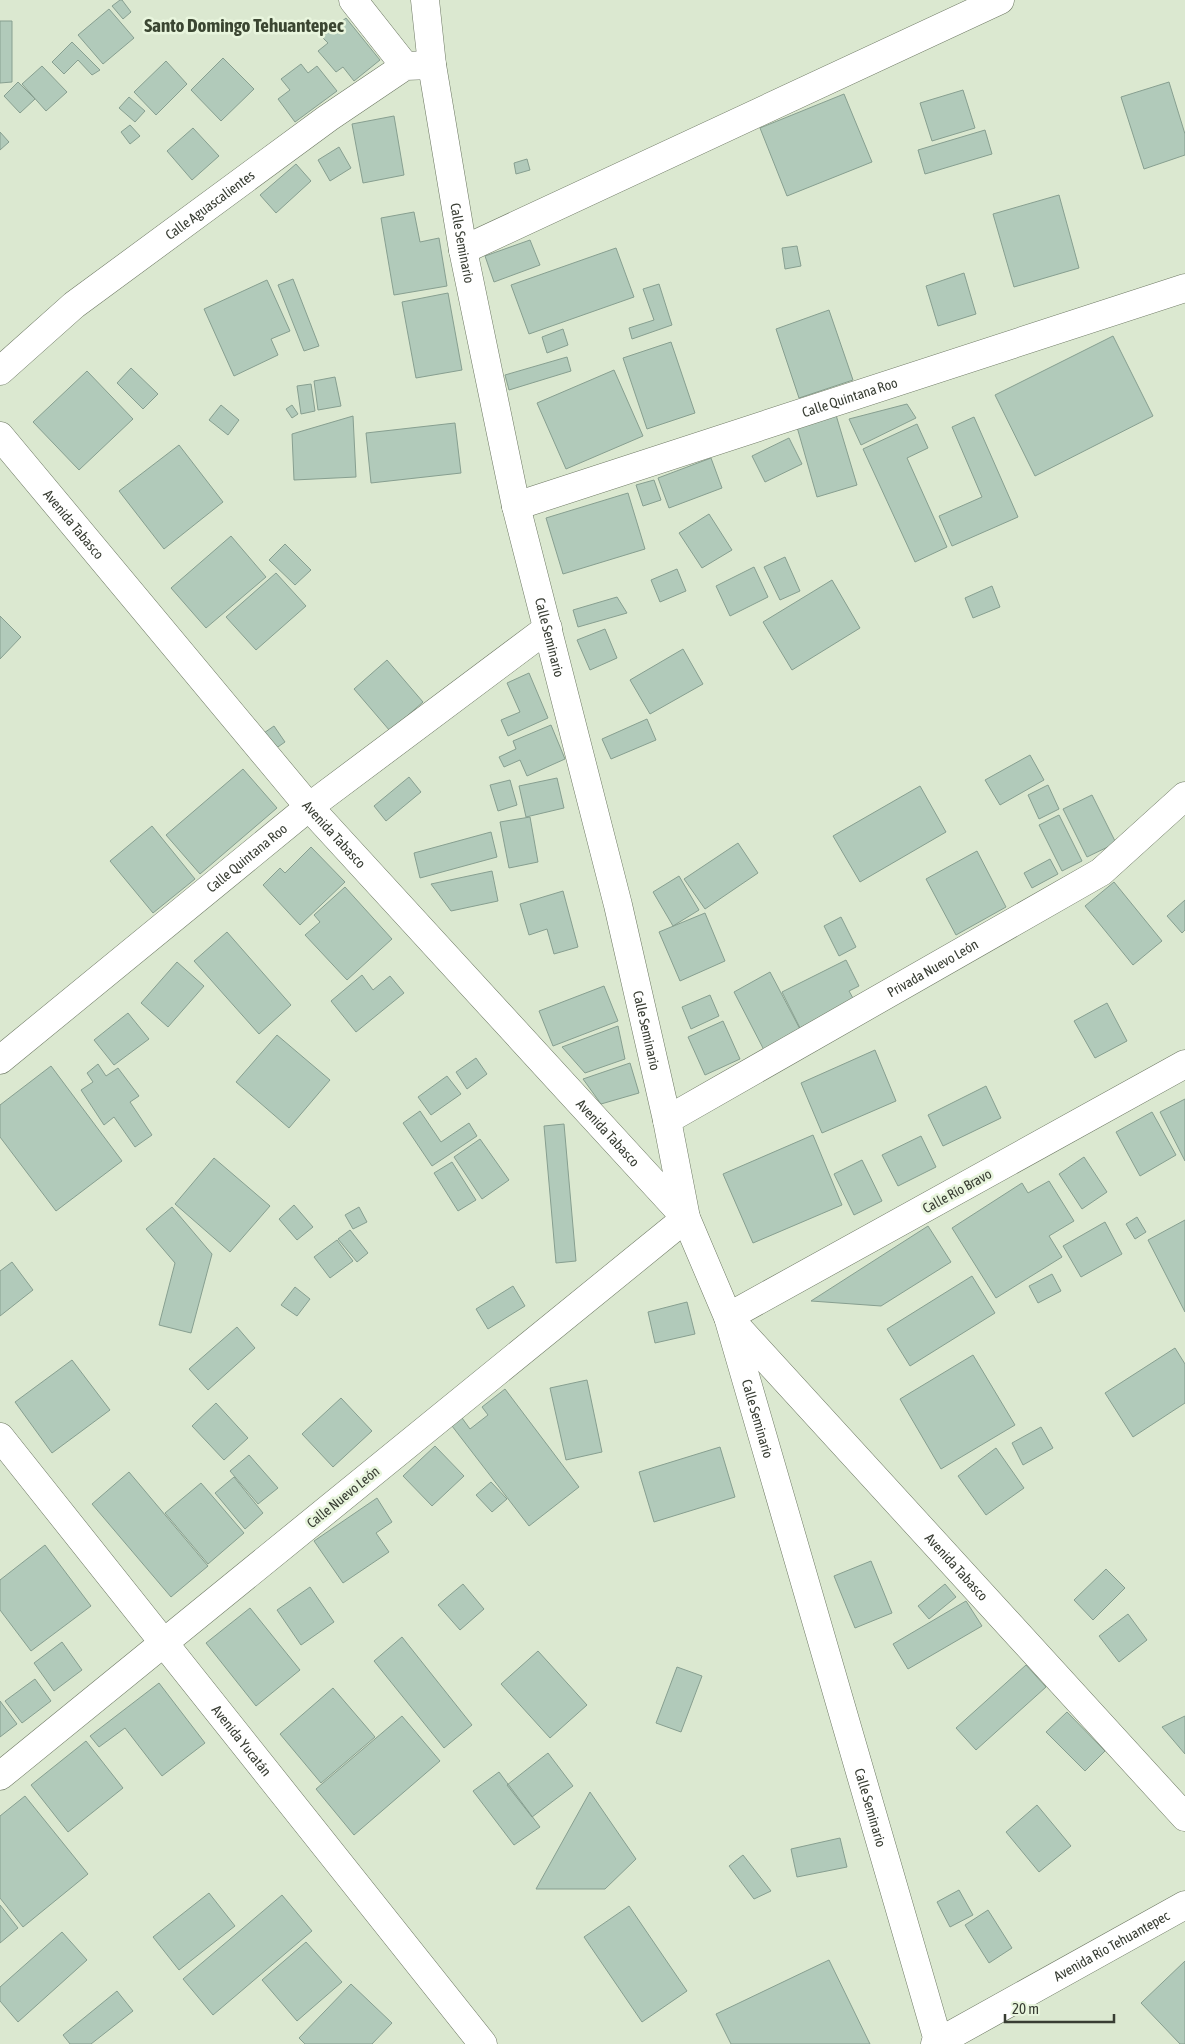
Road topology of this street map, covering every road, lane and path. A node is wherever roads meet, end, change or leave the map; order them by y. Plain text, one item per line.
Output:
1 (353, 0) edge
2 (426, 0) edge
3 (1000, 0) edge
4 (432, 65) junction
5 (405, 66) junction
6 (463, 250) junction
7 (1185, 288) edge
8 (0, 371) edge
9 (0, 436) edge
10 (516, 506) junction
11 (548, 628) junction
12 (1185, 796) edge
13 (309, 808) junction
14 (0, 1060) edge
15 (1185, 1064) edge
16 (667, 1120) junction
17 (686, 1218) junction
18 (728, 1318) junction
19 (0, 1437) edge
20 (163, 1644) junction
21 (0, 1776) edge
22 (1185, 1818) edge
23 (1185, 1905) edge
24 (938, 2043) edge
25 (483, 2044) edge

1 - 5 street
2 - 4 street, Calle Seminario
3 - 6 street
4 - 5 street
4 - 6 street, Calle Seminario
5 - 8 street, Calle Aguascalientes
6 - 10 street, Calle Seminario
7 - 10 street, Calle Quintana Roo
9 - 13 street, Avenida Tabasco
10 - 11 street, Calle Seminario
11 - 13 street, Calle Quintana Roo
11 - 16 street, Calle Seminario
12 - 16 street, Privada Nuevo León
13 - 14 street, Calle Quintana Roo
13 - 17 street, Avenida Tabasco
15 - 18 street, Calle Río Bravo
16 - 17 street, Calle Seminario
17 - 18 street, Calle Seminario
17 - 20 street, Calle Nuevo León
18 - 22 street, Avenida Tabasco
18 - 24 street, Calle Seminario
19 - 20 street, Avenida Yucatán
20 - 21 street, Calle Nuevo León
20 - 25 street, Avenida Yucatán
23 - 24 street, Avenida Río Tehuantepec

